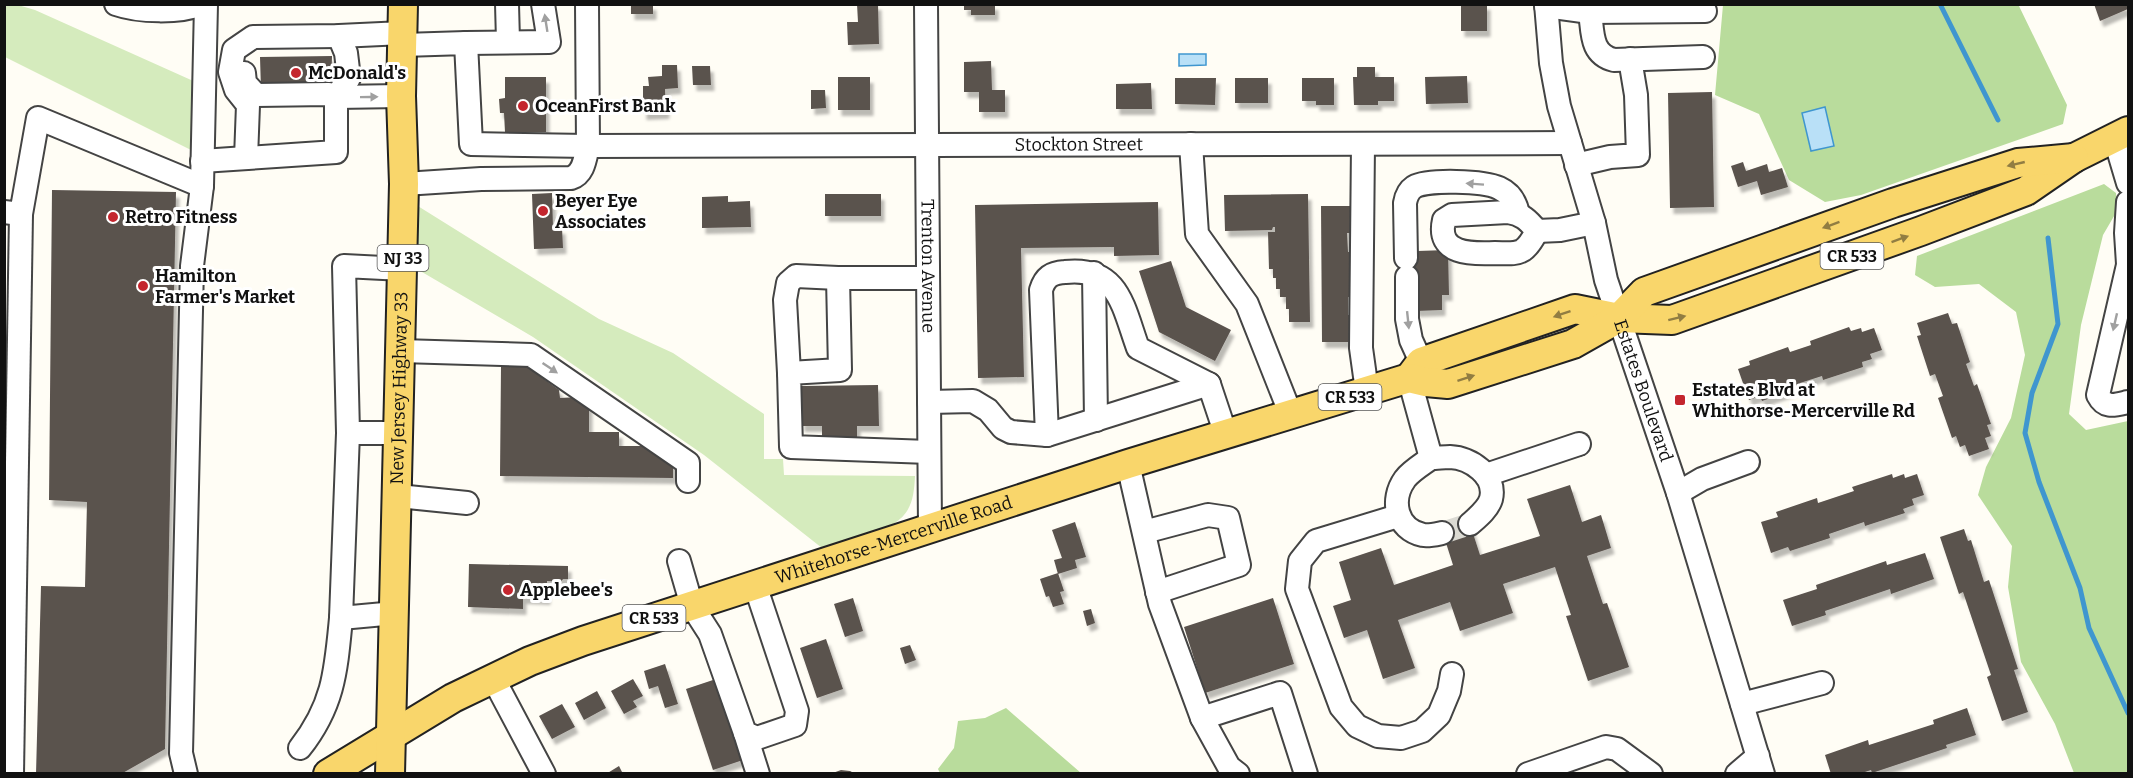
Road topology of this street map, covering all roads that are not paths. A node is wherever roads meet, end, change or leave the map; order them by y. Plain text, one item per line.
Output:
1 (116, 4) edge
2 (204, 4) edge
3 (402, 4) edge
4 (507, 4) edge
5 (543, 4) edge
6 (587, 4) edge
7 (926, 4) edge
8 (1546, 5) edge
9 (1706, 11) dead end
10 (1590, 12) junction
11 (331, 37) junction
12 (403, 39) junction
13 (508, 41) junction
14 (466, 43) junction
15 (1703, 57) dead end
16 (1630, 59) junction
17 (401, 96) junction
18 (336, 97) junction
19 (248, 105) junction
20 (2121, 134) edge
21 (1191, 144) junction
22 (1363, 144) junction
23 (1569, 144) junction
24 (927, 145) junction
25 (588, 146) junction
26 (246, 158) junction
27 (202, 160) junction
28 (1576, 165) junction
29 (2128, 183) edge
30 (404, 184) junction
31 (202, 186) junction
32 (2128, 202) edge
33 (13, 213) edge
34 (1518, 214) junction
35 (1594, 224) junction
36 (1537, 231) junction
37 (2127, 233) edge
38 (2128, 264) edge
39 (403, 269) junction
40 (1094, 273) junction
41 (838, 278) junction
42 (928, 278) junction
43 (1619, 318) junction
44 (401, 351) junction
45 (1415, 370) junction
46 (789, 373) junction
47 (1209, 384) junction
48 (1367, 392) junction
49 (929, 402) junction
50 (2128, 402) edge
51 (1291, 416) junction
52 (1096, 420) junction
53 (348, 433) junction
54 (399, 433) junction
55 (1047, 435) junction
56 (1226, 435) junction
57 (1579, 444) dead end
58 (929, 452) junction
59 (1431, 458) junction
60 (1748, 462) dead end
61 (1128, 464) junction
62 (1486, 475) junction
63 (688, 481) dead end
64 (1678, 493) junction
65 (10, 494) edge
66 (398, 496) junction
67 (467, 503) dead end
68 (1398, 516) junction
69 (1470, 524) tunnel mouth
70 (930, 529) junction
71 (1144, 532) junction
72 (1442, 533) tunnel mouth
73 (680, 561) dead end
74 (755, 585) junction
75 (1157, 592) junction
76 (692, 606) junction
77 (395, 614) junction
78 (341, 618) junction
79 (1452, 674) dead end
80 (492, 678) junction
81 (1822, 683) dead end
82 (1742, 704) junction
83 (1202, 718) junction
84 (745, 733) junction
85 (391, 735) junction
86 (300, 748) dead end
87 (1761, 765) edge
88 (12, 774) edge
89 (186, 774) edge
90 (328, 774) edge
91 (390, 774) edge
92 (544, 774) edge
93 (758, 774) edge
94 (1238, 774) edge
95 (1306, 774) edge
96 (1528, 774) edge
97 (1651, 774) edge
98 (1737, 774) edge

1 - 2 street
2 - 27 street
3 - 12 main road, New Jersey Highway 33 / NJ 33
4 - 13 street
13 -> 5 street
6 - 25 street
7 - 24 street, Trenton Avenue
8 - 10 street
8 - 23 street, Estates Boulevard
9 - 10 street
10 - 16 street
11 - 12 street
11 - 18 street
11 - 18 street
11 - 19 street
12 - 14 street
12 - 17 main road, New Jersey Highway 33 / NJ 33
13 - 14 street
14 - 25 street, Stockton Street
15 - 16 street
16 - 28 street
18 -> 17 street
17 - 30 main road, New Jersey Highway 33 / NJ 33
18 - 19 street
18 - 26 street
19 - 26 street
20 - 29 street
20 - 43 main road, CR 533
21 - 22 street, Stockton Street
21 - 24 street, Stockton Street
21 - 51 street
22 - 23 street, Stockton Street
22 - 48 street
23 - 28 street, Estates Boulevard
24 - 25 street, Stockton Street
24 - 42 street, Trenton Avenue
25 - 30 street
26 - 27 street
27 - 31 street
28 - 35 street, Estates Boulevard
30 - 39 main road, New Jersey Highway 33 / NJ 33
31 - 33 street
31 - 89 street
32 - 37 street
33 - 65 street
34 - 36 street
34 - 36 street
34 -> 45 street
35 - 36 street
35 - 43 street, Estates Boulevard
37 - 38 street
38 -> 50 street
39 - 44 main road, New Jersey Highway 33 / NJ 33
39 - 53 street
40 - 47 street
40 - 52 street
40 - 55 street
41 - 42 street
41 - 46 street
41 - 46 street
42 - 49 street, Trenton Avenue
43 - 45 main road, Whitehorse-Mercerville Road / CR 533
43 - 64 street, Estates Boulevard
44 - 54 main road, New Jersey Highway 33 / NJ 33
44 -> 63 street
45 - 48 main road, Whitehorse-Mercerville Road / CR 533
45 - 59 street
46 - 58 street
47 - 52 street
47 - 56 street
48 - 51 main road, Whitehorse-Mercerville Road / CR 533
49 - 55 street
49 - 58 street, Trenton Avenue
51 - 56 main road, Whitehorse-Mercerville Road / CR 533
52 - 55 street
53 - 54 street
53 - 78 street
54 - 66 main road, New Jersey Highway 33 / NJ 33
56 - 61 main road, Whitehorse-Mercerville Road / CR 533
57 - 62 street
58 - 70 street, Trenton Avenue
59 - 62 street
59 - 68 street
60 - 64 street
61 - 70 main road, Whitehorse-Mercerville Road / CR 533
61 - 71 street
62 - 69 street
64 - 82 street, Estates Boulevard
65 - 88 street
66 - 67 street
66 - 77 main road, New Jersey Highway 33 / NJ 33
68 - 72 street
68 - 79 street
70 - 74 main road, Whitehorse-Mercerville Road / CR 533
71 - 75 street
71 - 75 street
73 - 76 street
74 - 76 main road, Whitehorse-Mercerville Road / CR 533
74 - 84 street
75 - 83 street
76 - 80 main road, Whitehorse-Mercerville Road / CR 533
76 - 84 street
77 - 78 street
77 - 85 main road, New Jersey Highway 33 / NJ 33
78 - 86 street
80 - 85 main road, Whitehorse-Mercerville Road / CR 533
80 - 92 street
81 - 82 street
82 - 87 street, Estates Boulevard
83 - 94 street
83 - 95 street
84 - 93 street
85 - 90 main road, CR 533
85 - 91 main road, New Jersey Highway 33 / NJ 33
87 - 98 street
96 - 97 street

